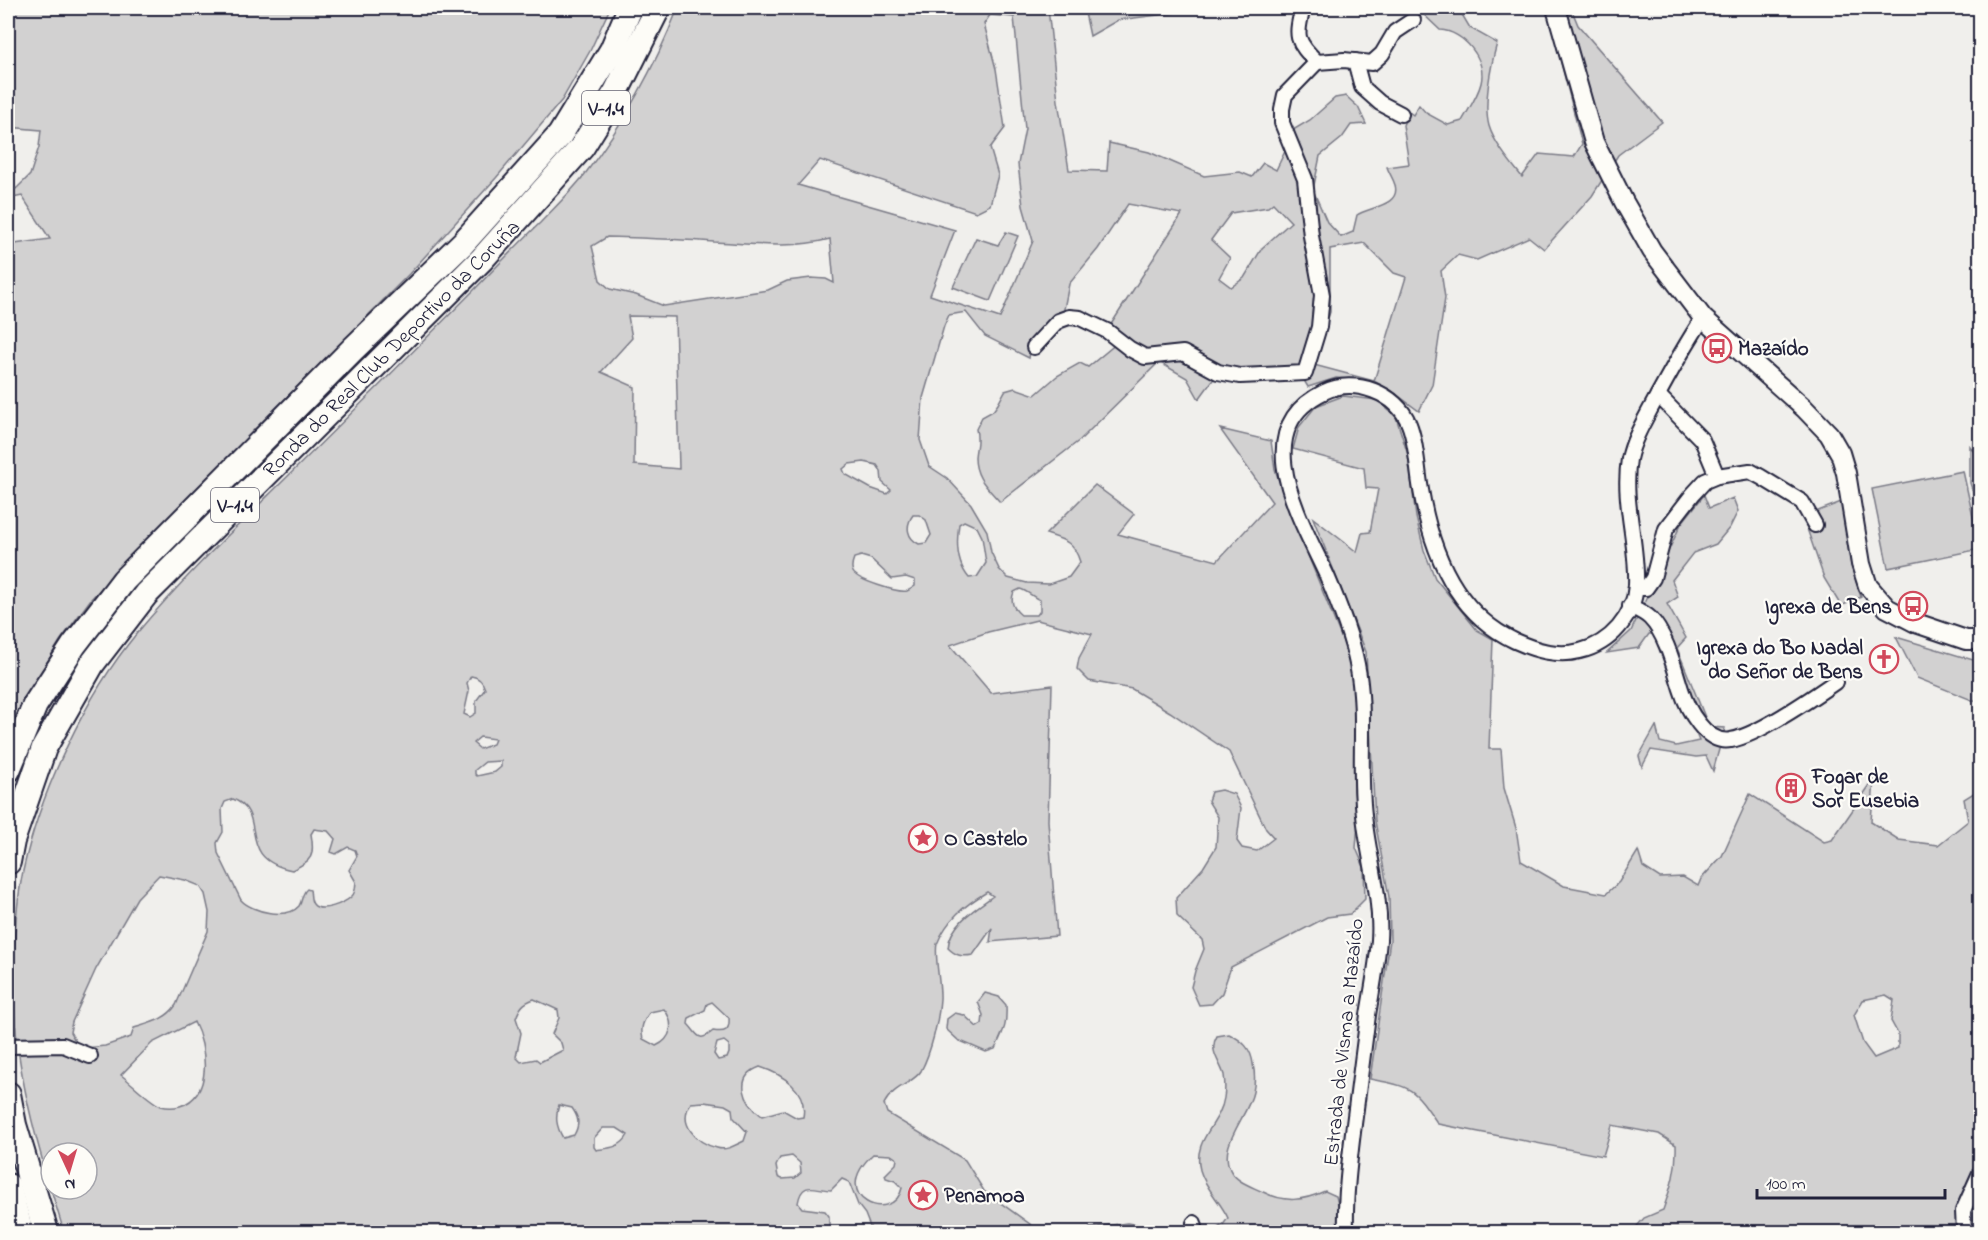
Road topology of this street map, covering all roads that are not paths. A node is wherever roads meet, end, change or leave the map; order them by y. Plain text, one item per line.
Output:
1 (630, 8) edge
2 (658, 8) edge
3 (1303, 8) edge
4 (1556, 8) edge
5 (1413, 20) dead end
6 (1355, 61) junction
7 (1317, 62) junction
8 (1401, 114) dead end
9 (1703, 318) junction
10 (1034, 347) dead end
11 (1305, 373) junction
12 (1321, 393) junction
13 (1658, 395) junction
14 (1716, 476) junction
15 (1815, 525) dead end
16 (1636, 588) junction
17 (1630, 606) junction
18 (1976, 643) edge
19 (1835, 682) dead end
20 (8, 770) edge
21 (8, 862) edge
22 (8, 1046) edge
23 (90, 1056) dead end
24 (8, 1094) edge
25 (1980, 1173) edge
26 (8, 1186) edge
27 (21, 1233) edge
28 (46, 1233) edge
29 (1346, 1233) edge
30 (1964, 1233) edge

1 - 20 highway, Ronda do Real Club Deportivo da Coruña / V-1.4
2 - 21 highway, Ronda do Real Club Deportivo da Coruña / V-1.4
3 - 7 street
4 - 9 street
5 - 6 street
6 - 7 street
6 - 8 street
7 - 11 street
9 - 13 street, Estrada de Visma a Mazaído
9 - 18 street
10 - 11 street
11 - 12 street
12 - 17 street, Estrada de Visma a Mazaído
12 - 29 street, Estrada de Visma a Mazaído
13 - 14 street
13 - 16 street, Estrada de Visma a Mazaído
14 - 15 street
14 - 16 street
16 - 17 street, Estrada de Visma a Mazaído
17 - 19 street
22 - 23 street
24 - 28 highway
25 - 30 street
26 - 27 highway

